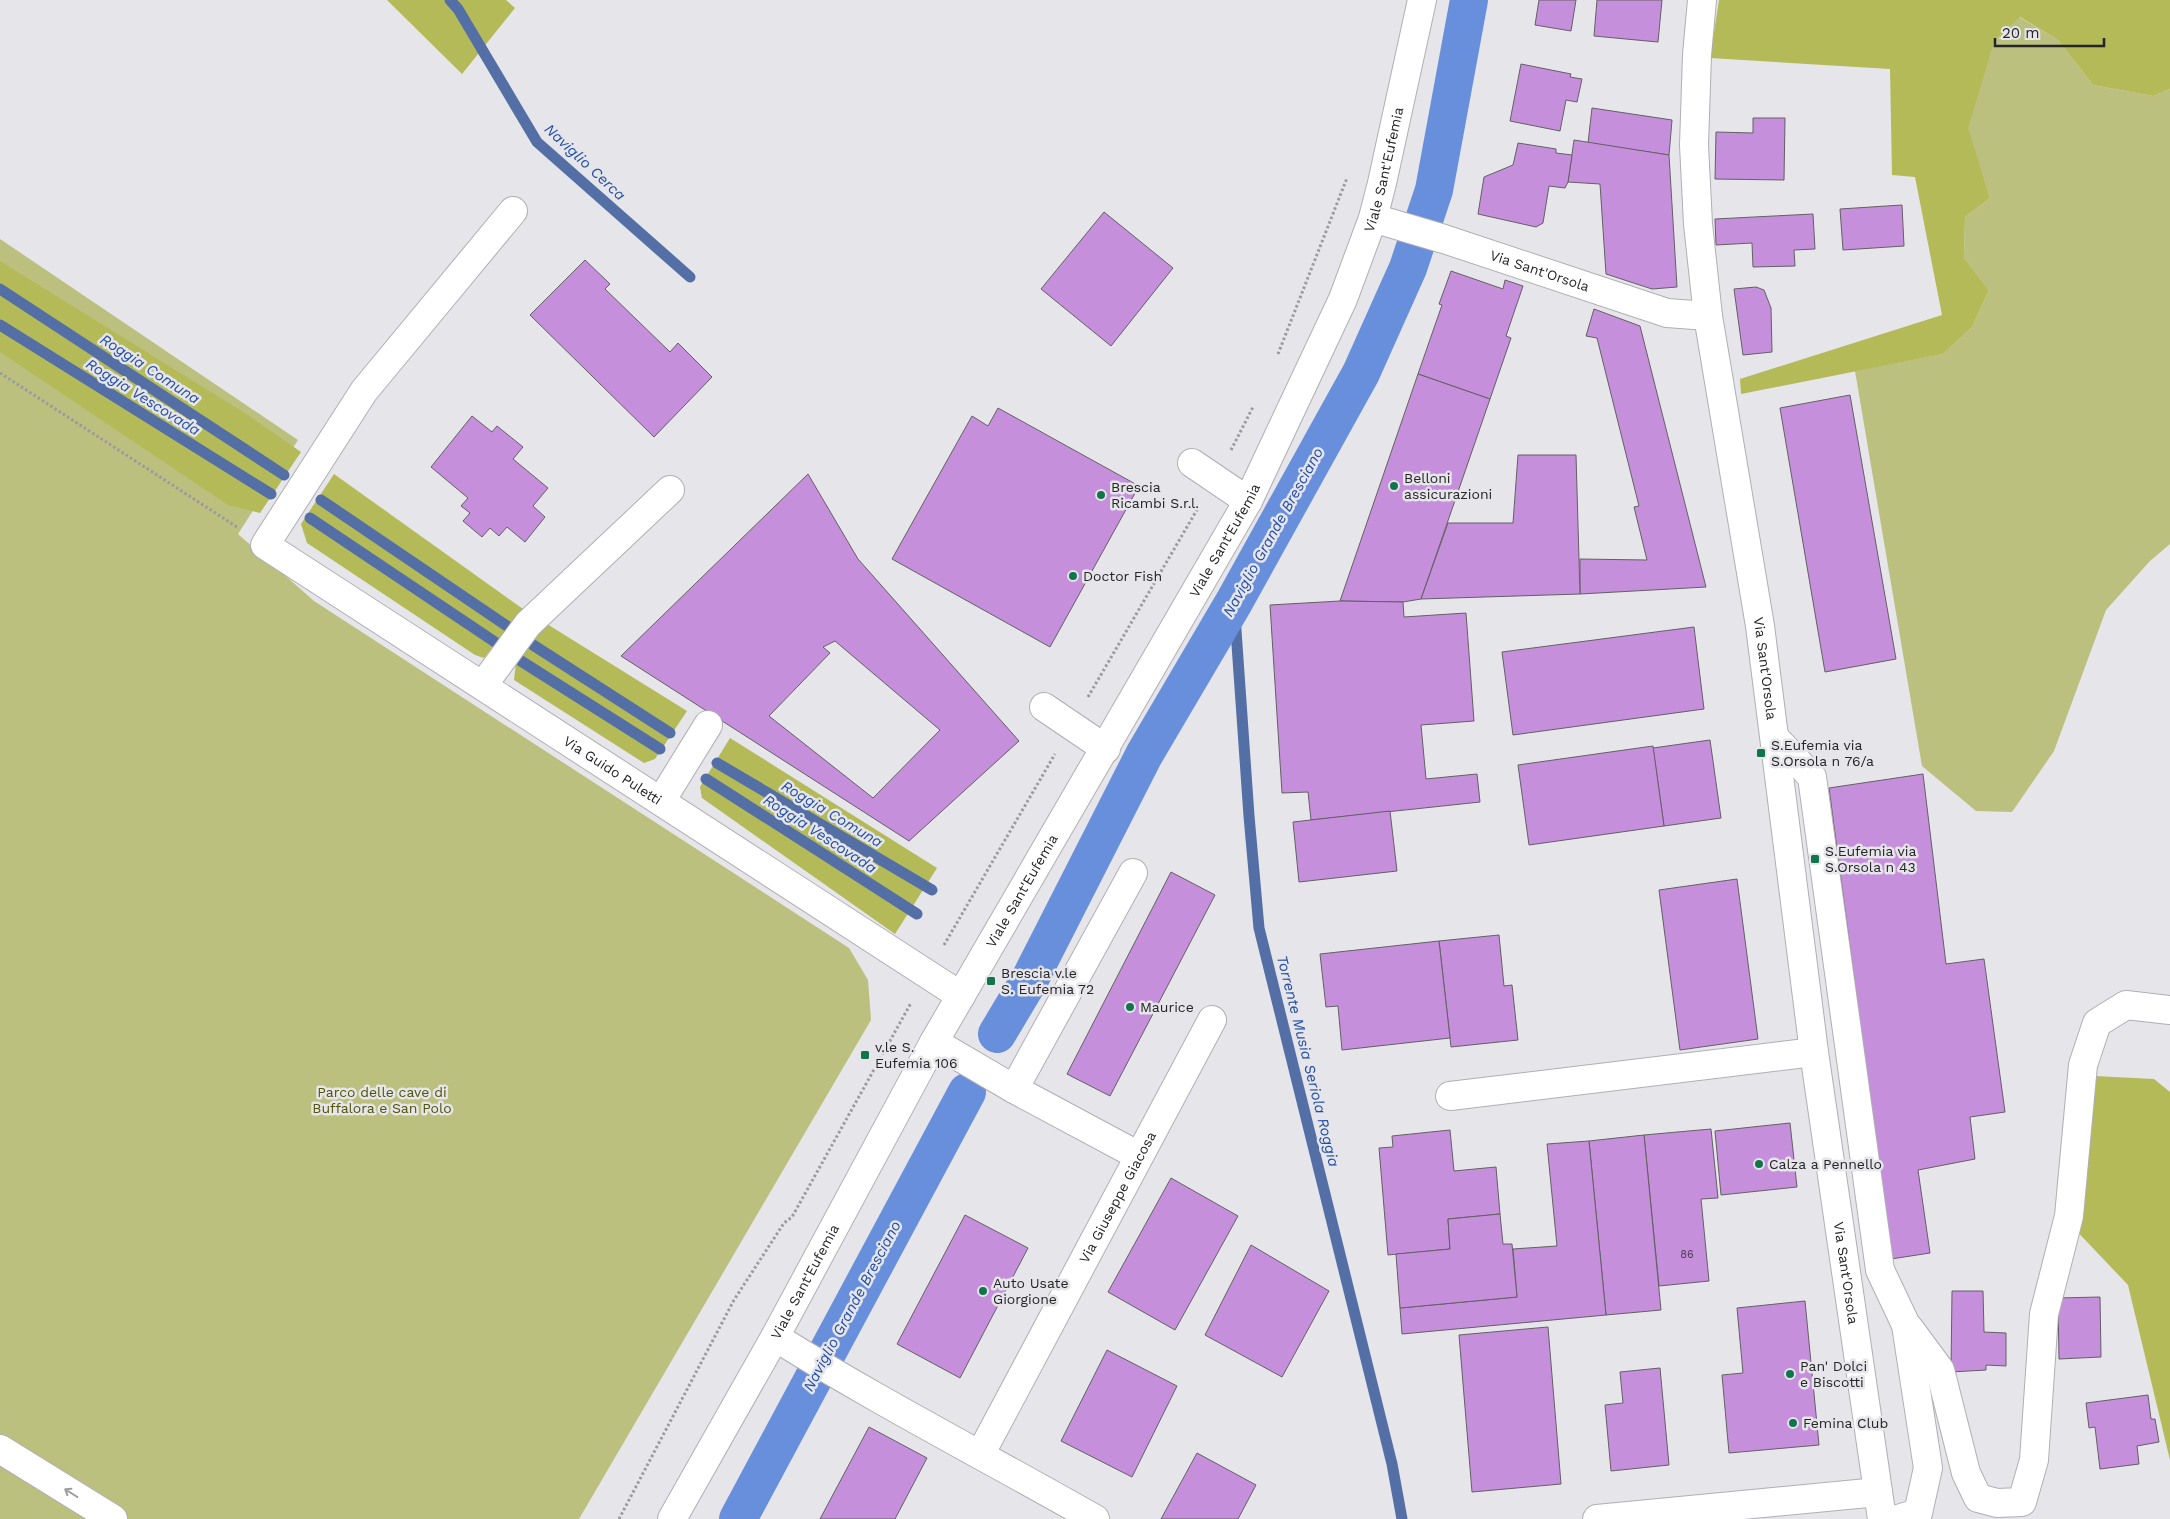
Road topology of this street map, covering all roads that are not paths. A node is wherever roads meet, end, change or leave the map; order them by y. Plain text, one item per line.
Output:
1 (1422, 0) edge
2 (1702, 0) edge
3 (513, 211) dead end
4 (1384, 221) junction
5 (1708, 316) junction
6 (1192, 463) dead end
7 (670, 490) dead end
8 (1248, 502) junction
9 (483, 685) junction
10 (1044, 707) dead end
11 (708, 725) dead end
12 (1774, 738) junction
13 (1106, 749) junction
14 (660, 801) junction
15 (1133, 873) dead end
16 (961, 996) junction
17 (2170, 1010) edge
18 (1212, 1020) dead end
19 (934, 1042) junction
20 (1814, 1052) junction
21 (1014, 1089) junction
22 (1450, 1096) dead end
23 (1139, 1156) junction
24 (1906, 1324) junction
25 (775, 1337) junction
26 (0, 1449) edge
27 (981, 1453) junction
28 (1878, 1492) junction
29 (113, 1519) edge
30 (672, 1519) edge
31 (1094, 1519) edge
32 (1597, 1519) edge
33 (1882, 1519) edge
34 (1898, 1519) edge

1 - 4 street, Viale Sant'Eufemia
2 - 5 street, Via Sant'Orsola
3 - 9 street, Via Guido Puletti
4 - 5 street, Via Sant'Orsola
4 - 8 street, Viale Sant'Eufemia
5 - 12 street, Via Sant'Orsola
6 - 8 street
7 - 9 street
8 - 13 street, Viale Sant'Eufemia
9 - 14 street, Via Guido Puletti
10 - 13 street
11 - 14 street
12 - 20 street, Via Sant'Orsola
12 - 24 street
13 - 16 street, Viale Sant'Eufemia
14 - 16 street, Via Guido Puletti
15 - 21 street
16 - 19 street, Viale Sant'Eufemia
17 - 24 street
18 - 23 street, Via Giuseppe Giacosa
19 - 21 street
19 - 25 street, Viale Sant'Eufemia
20 - 22 street
20 - 28 street, Via Sant'Orsola
21 - 23 street
23 - 27 street, Via Giuseppe Giacosa
24 - 34 street
25 - 27 street
25 - 30 street, Viale Sant'Eufemia
29 -> 26 street
27 - 31 street
28 - 32 street
28 - 33 street, Via Sant'Orsola

